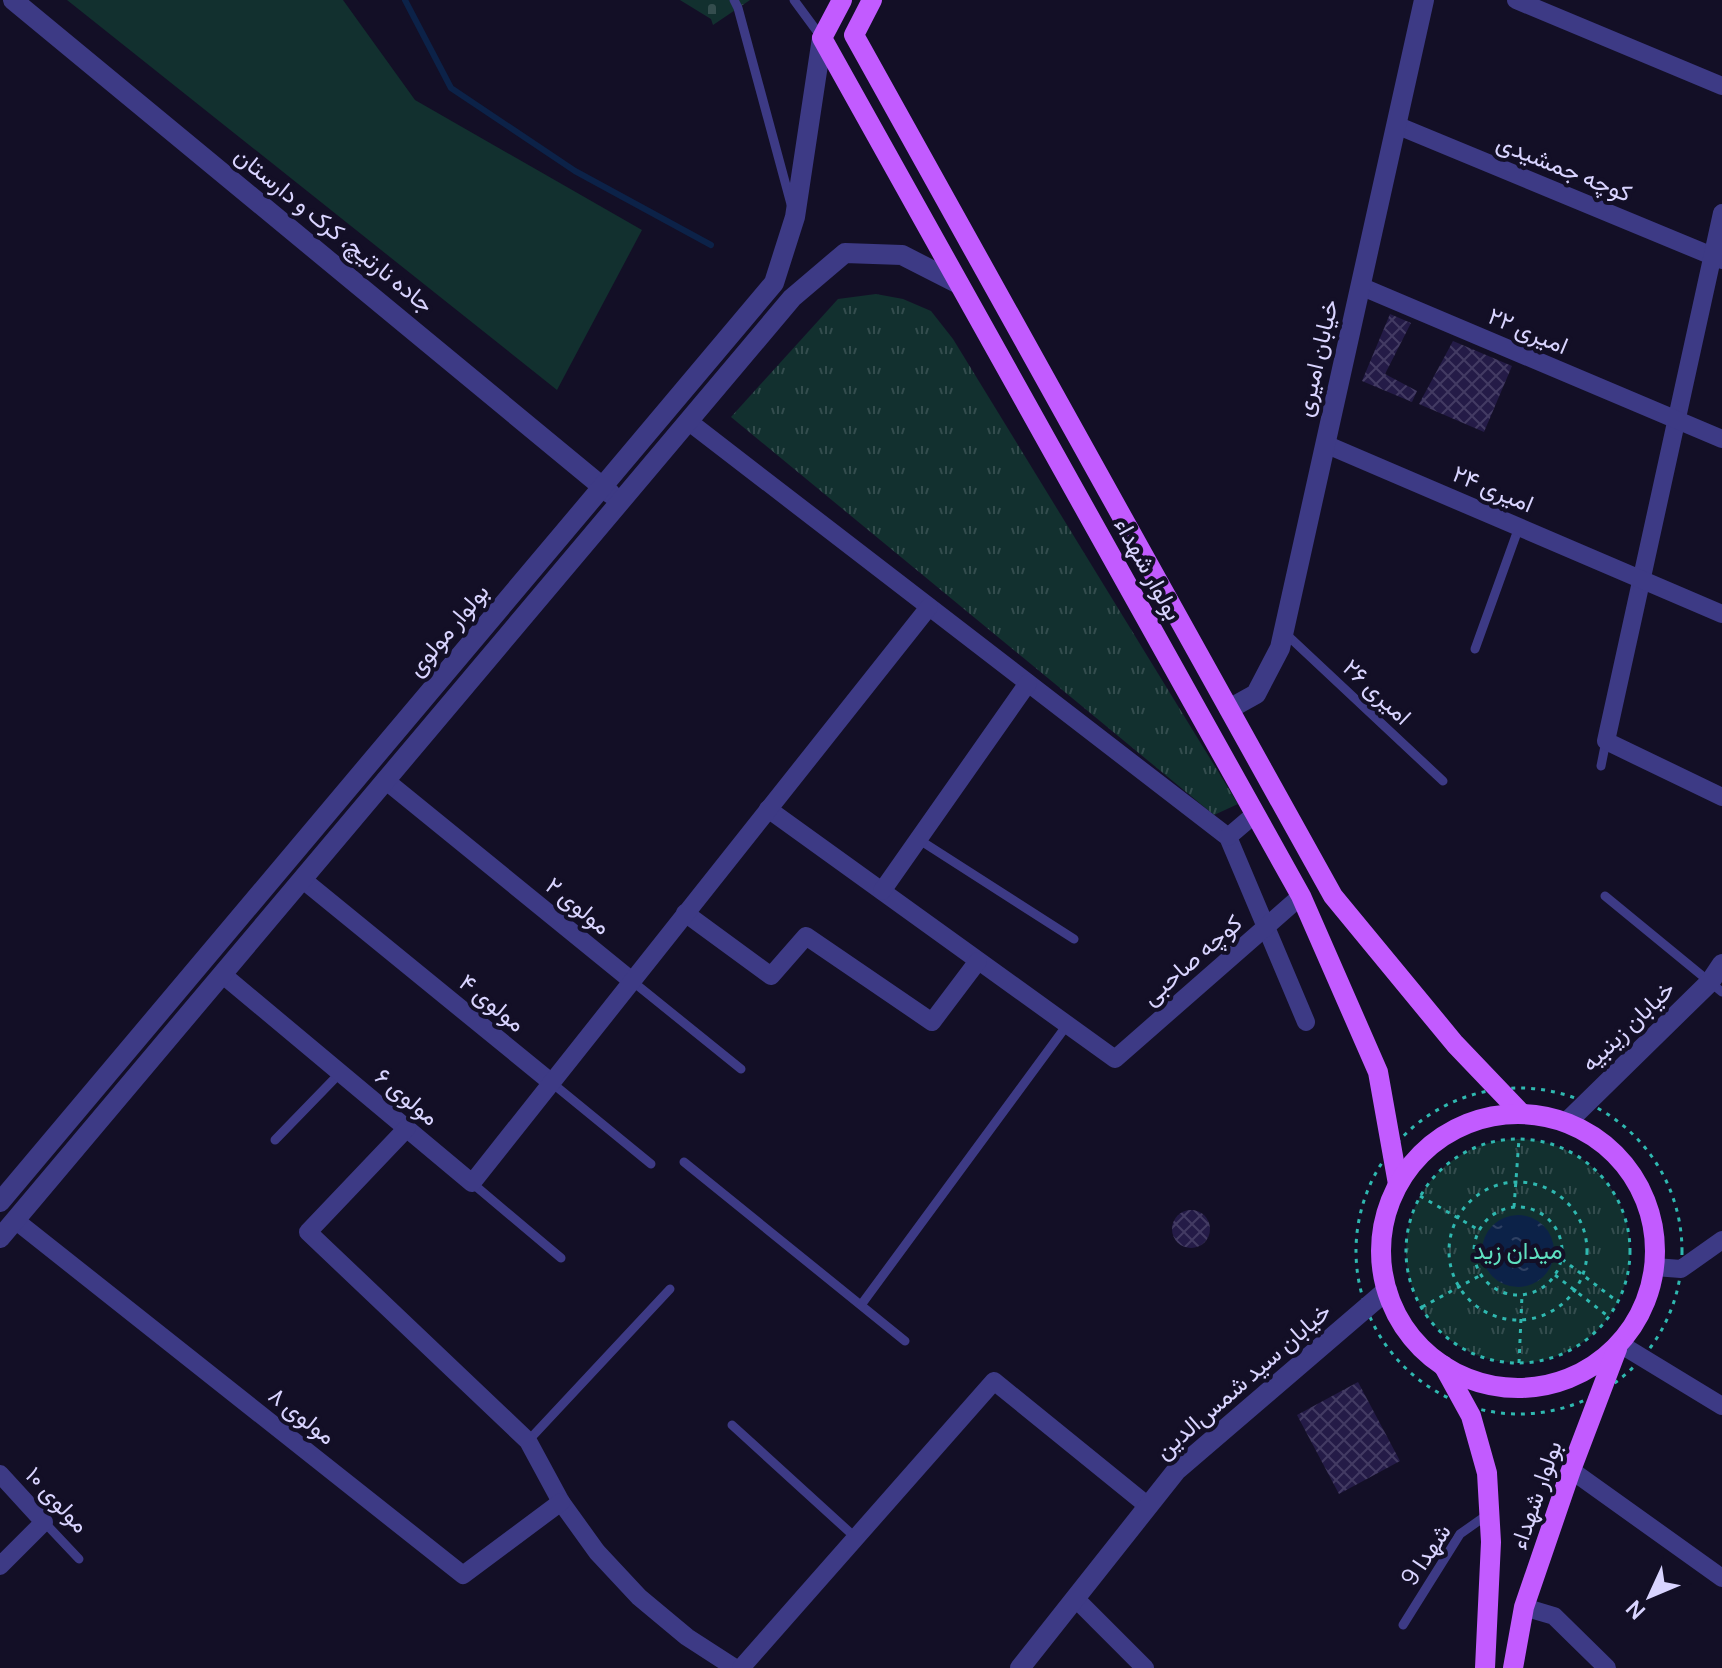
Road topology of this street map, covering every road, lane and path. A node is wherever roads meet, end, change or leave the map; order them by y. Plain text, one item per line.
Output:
1 (13, 0) edge
2 (734, 0) edge
3 (794, 0) edge
4 (842, 0) edge
5 (872, 0) edge
6 (1424, 0) edge
7 (1516, 0) edge
8 (822, 38) junction
9 (1722, 86) edge
10 (1396, 125) junction
11 (1722, 213) edge
12 (795, 217) junction
13 (1717, 258) edge
14 (774, 283) junction
15 (959, 284) junction
16 (1360, 286) junction
17 (792, 298) junction
18 (1677, 420) junction
19 (688, 421) junction
20 (1722, 439) edge
21 (1325, 444) junction
22 (1103, 482) junction
23 (603, 486) junction
24 (1078, 496) junction
25 (620, 502) junction
26 (1519, 527) junction
27 (1642, 579) junction
28 (929, 607) junction
29 (1722, 614) edge
30 (1283, 632) junction
31 (1475, 649) dead end
32 (1028, 683) junction
33 (1229, 709) junction
34 (1606, 741) junction
35 (1601, 766) dead end
36 (385, 780) junction
37 (1443, 781) dead end
38 (1722, 797) edge
39 (768, 809) junction
40 (1255, 814) junction
41 (1228, 837) junction
42 (918, 839) junction
43 (302, 879) junction
44 (882, 891) junction
45 (1301, 896) junction
46 (1605, 896) dead end
47 (685, 913) junction
48 (1266, 927) junction
49 (1074, 939) dead end
50 (978, 961) junction
51 (1722, 964) edge
52 (222, 974) junction
53 (632, 981) junction
54 (1716, 987) edge
55 (1306, 1022) dead end
56 (1067, 1025) junction
57 (741, 1069) dead end
58 (340, 1073) junction
59 (101, 1082) junction
60 (552, 1083) junction
61 (1498, 1088) junction
62 (119, 1097) junction
63 (1587, 1103) junction
64 (1521, 1113) junction
65 (1567, 1122) junction
66 (407, 1128) junction
67 (1519, 1139) junction
68 (275, 1140) dead end
69 (1391, 1148) junction
70 (684, 1162) dead end
71 (651, 1164) dead end
72 (1516, 1182) junction
73 (472, 1183) junction
74 (1398, 1184) junction
75 (1420, 1196) junction
76 (0, 1202) edge
77 (1514, 1207) junction
78 (1457, 1217) junction
79 (15, 1220) junction
80 (1479, 1230) junction
81 (0, 1238) edge
82 (1722, 1240) edge
83 (561, 1258) dead end
84 (1562, 1259) junction
85 (1655, 1267) junction
86 (1681, 1269) junction
87 (1481, 1275) junction
88 (1555, 1275) junction
89 (1583, 1275) junction
90 (1459, 1287) junction
91 (670, 1289) dead end
92 (1387, 1290) junction
93 (1575, 1290) junction
94 (1522, 1295) junction
95 (1618, 1302) junction
96 (861, 1305) junction
97 (1422, 1307) junction
98 (1366, 1308) junction
99 (1609, 1317) junction
100 (1521, 1320) junction
101 (905, 1341) dead end
102 (1620, 1344) junction
103 (1642, 1358) junction
104 (1519, 1363) junction
105 (1443, 1365) junction
106 (1601, 1392) junction
107 (1465, 1404) junction
108 (1722, 1406) edge
109 (732, 1425) dead end
110 (528, 1441) junction
111 (1571, 1470) junction
112 (0, 1474) edge
113 (561, 1502) junction
114 (1148, 1506) junction
115 (1489, 1514) junction
116 (44, 1522) junction
117 (856, 1538) junction
118 (79, 1559) dead end
119 (0, 1566) edge
120 (1722, 1578) edge
121 (1075, 1598) junction
122 (1524, 1607) junction
123 (1403, 1625) dead end
124 (735, 1668) edge
125 (741, 1668) edge
126 (1020, 1668) edge
127 (1145, 1668) edge
128 (1485, 1668) edge
129 (1513, 1668) edge
130 (1607, 1668) edge

1 - 23 street, جاده نارتیچ، کرک و دارستان
2 - 12 lane
3 - 8 lane
4 - 8 main road
5 - 22 main road, بولوار شهداء
6 - 10 street, خیابان امیری
7 - 9 street
8 - 12 street, بولوار مولوی
8 - 15 main road, بولوار شهداء
10 - 13 street, کوچه جمشیدی
10 - 16 street, خیابان امیری
11 - 13 street
12 - 14 street, بولوار مولوی
13 - 18 street
14 - 17 street
14 - 23 street, بولوار مولوی
15 - 17 street, بولوار مولوی
15 - 24 main road, بولوار شهداء
16 - 18 street, امیری ۲۲
16 - 21 street, خیابان امیری
17 - 19 street, بولوار مولوی
18 - 20 street, امیری ۲۲
18 - 27 street
19 - 25 street, بولوار مولوی
19 - 28 street
21 - 26 street, امیری ۲۴
21 - 30 street, خیابان امیری
22 - 24 main road
22 - 33 main road, بولوار شهداء
23 - 25 street, جاده نارتیچ، کرک و دارستان
23 - 59 street, بولوار مولوی
24 - 40 main road, بولوار شهداء
25 - 36 street, بولوار مولوی
26 - 27 street, امیری ۲۴
26 - 31 lane
27 - 29 street, امیری ۲۴
27 - 34 street
28 - 32 street
28 - 39 street
30 - 33 street, خیابان امیری
30 - 37 lane, امیری ۲۶
32 - 41 street
32 - 42 street
33 - 61 main road, بولوار شهداء
34 - 35 lane
34 - 38 street
36 - 43 street, بولوار مولوی
36 - 53 street, مولوی ۲
39 - 44 street
39 - 47 street
40 - 41 street
40 - 45 main road, بولوار شهداء
41 - 48 street
42 - 44 street
42 - 49 lane
43 - 52 street, بولوار مولوی
43 - 60 street, مولوی ۴
44 - 50 street
45 - 48 street, کوچه صاحبی
45 - 69 main road, بولوار شهداء
46 - 54 lane
47 - 50 street
47 - 53 street
48 - 55 street
48 - 56 street, کوچه صاحبی
50 - 56 street
51 - 54 street, خیابان زینبیه
52 - 58 street, مولوی ۶
52 - 62 street, بولوار مولوی
53 - 57 lane, مولوی ۲
53 - 60 street
54 - 63 street, خیابان زینبیه
56 - 96 lane
58 - 66 street, مولوی ۶
58 - 68 lane
59 - 62 street
59 - 76 street, بولوار مولوی
60 - 71 lane, مولوی ۴
60 - 73 street
61 - 63 path
61 - 64 main road, بولوار شهداء
61 - 69 path
62 - 79 street, بولوار مولوی
63 - 65 street, خیابان زینبیه
63 - 86 path
64 - 65 main road
64 - 74 main road
65 - 85 main road
66 - 73 street, مولوی ۶
66 - 110 street
67 - 72 path
67 - 75 path
67 - 95 path
69 - 74 main road, بولوار شهداء
69 - 98 path
70 - 96 lane
72 - 77 path
72 - 78 path
72 - 89 path
73 - 83 lane, مولوی ۶
74 - 92 main road
75 - 78 path
75 - 97 path
77 - 80 path
77 - 84 path
78 - 80 path
78 - 90 path
79 - 81 street, بولوار مولوی
79 - 113 street, مولوی ۸
80 - 87 path
82 - 86 street
84 - 88 path
84 - 89 path
85 - 86 street
85 - 102 main road
86 - 103 path
87 - 90 path
87 - 94 path
88 - 93 path
88 - 94 path
89 - 93 path
89 - 95 path
90 - 97 path
90 - 100 path
91 - 110 lane
92 - 98 street, خیابان سید شمس‌الدین
92 - 105 main road
93 - 99 path
93 - 100 path
94 - 100 path
95 - 99 path
96 - 101 lane
97 - 104 path
98 - 107 path
98 - 114 street, خیابان سید شمس‌الدین
99 - 104 path
100 - 104 path
102 - 103 street
102 - 105 main road
102 - 106 main road, بولوار شهداء
103 - 106 path
103 - 108 street
105 - 107 main road, بولوار شهداء
106 - 107 path
106 - 111 main road, بولوار شهداء
107 - 115 main road, بولوار شهداء
109 - 117 lane
110 - 113 street
111 - 120 street
111 - 122 main road, بولوار شهداء
112 - 116 street, مولوی ۱۰
113 - 124 street
114 - 117 street
114 - 121 street, خیابان سید شمس‌الدین
115 - 123 lane, شهدا 9
115 - 128 main road, بولوار شهداء
116 - 118 lane, مولوی ۱۰
116 - 119 street
117 - 125 street
121 - 126 street, خیابان سید شمس‌الدین
121 - 127 street
122 - 129 main road, بولوار شهداء
122 - 130 street

